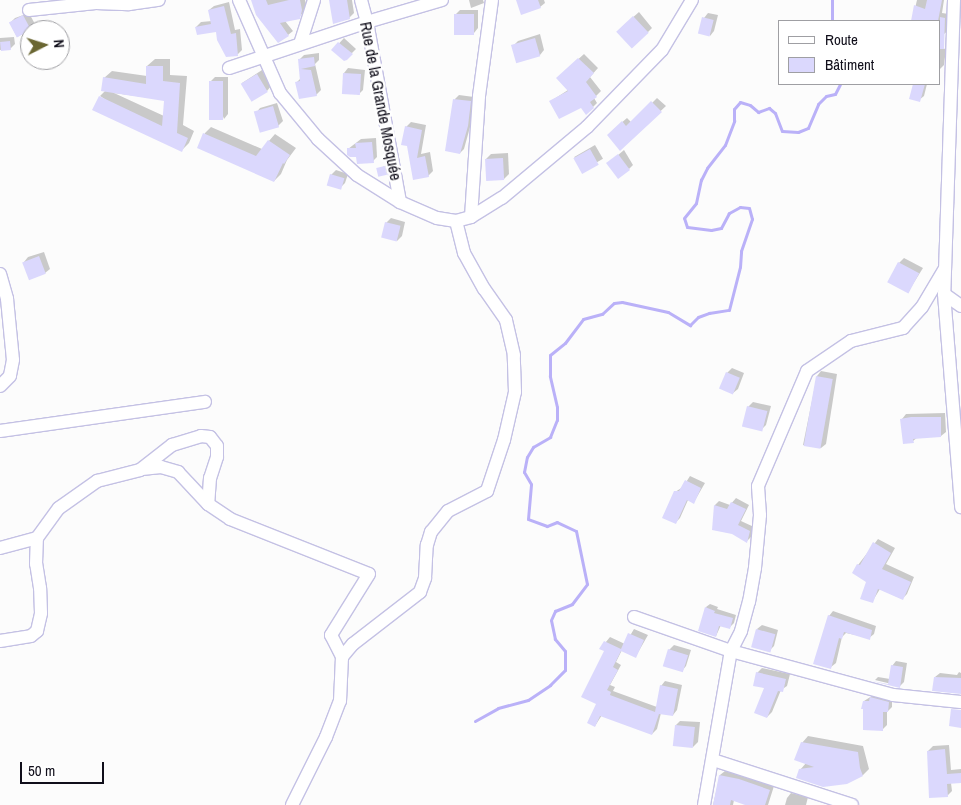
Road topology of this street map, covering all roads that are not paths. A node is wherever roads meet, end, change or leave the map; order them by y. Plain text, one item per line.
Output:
1 (159, 0) edge
2 (239, 0) edge
3 (314, 0) edge
4 (361, 0) edge
5 (442, 0) edge
6 (492, 0) edge
7 (692, 0) edge
8 (954, 0) edge
9 (29, 10) dead end
10 (367, 22) junction
11 (300, 44) junction
12 (264, 56) junction
13 (229, 68) dead end
14 (961, 77) edge
15 (951, 87) junction
16 (400, 202) junction
17 (471, 217) junction
18 (456, 221) junction
19 (944, 270) junction
20 (0, 274) edge
21 (944, 294) junction
22 (961, 306) edge
23 (0, 386) edge
24 (205, 402) dead end
25 (0, 431) edge
26 (140, 470) junction
27 (208, 504) junction
28 (961, 508) edge
29 (37, 538) junction
30 (0, 548) edge
31 (634, 617) dead end
32 (0, 641) edge
33 (731, 652) junction
34 (342, 657) junction
35 (961, 702) edge
36 (713, 760) junction
37 (292, 805) edge
38 (704, 805) edge
39 (852, 805) edge

1 - 9 street
2 - 12 street
3 - 11 street
4 - 10 street, Rue de la Grande Mosquée
5 - 10 street
6 - 17 street
7 - 17 street
8 - 15 street
10 - 11 street
10 - 16 street, Rue de la Grande Mosquée
11 - 12 street
12 - 13 street
12 - 16 street
14 - 15 street
15 - 19 street
16 - 18 street
17 - 18 street
18 - 34 street
19 - 21 street
19 - 33 street
20 - 23 street
21 - 22 street
21 - 28 street
24 - 25 street
26 - 27 street
26 - 27 street
26 - 29 street
27 - 34 street
29 - 30 street
29 - 32 street
31 - 33 street
33 - 35 street
33 - 36 street
34 - 37 street
36 - 38 street
36 - 39 street

